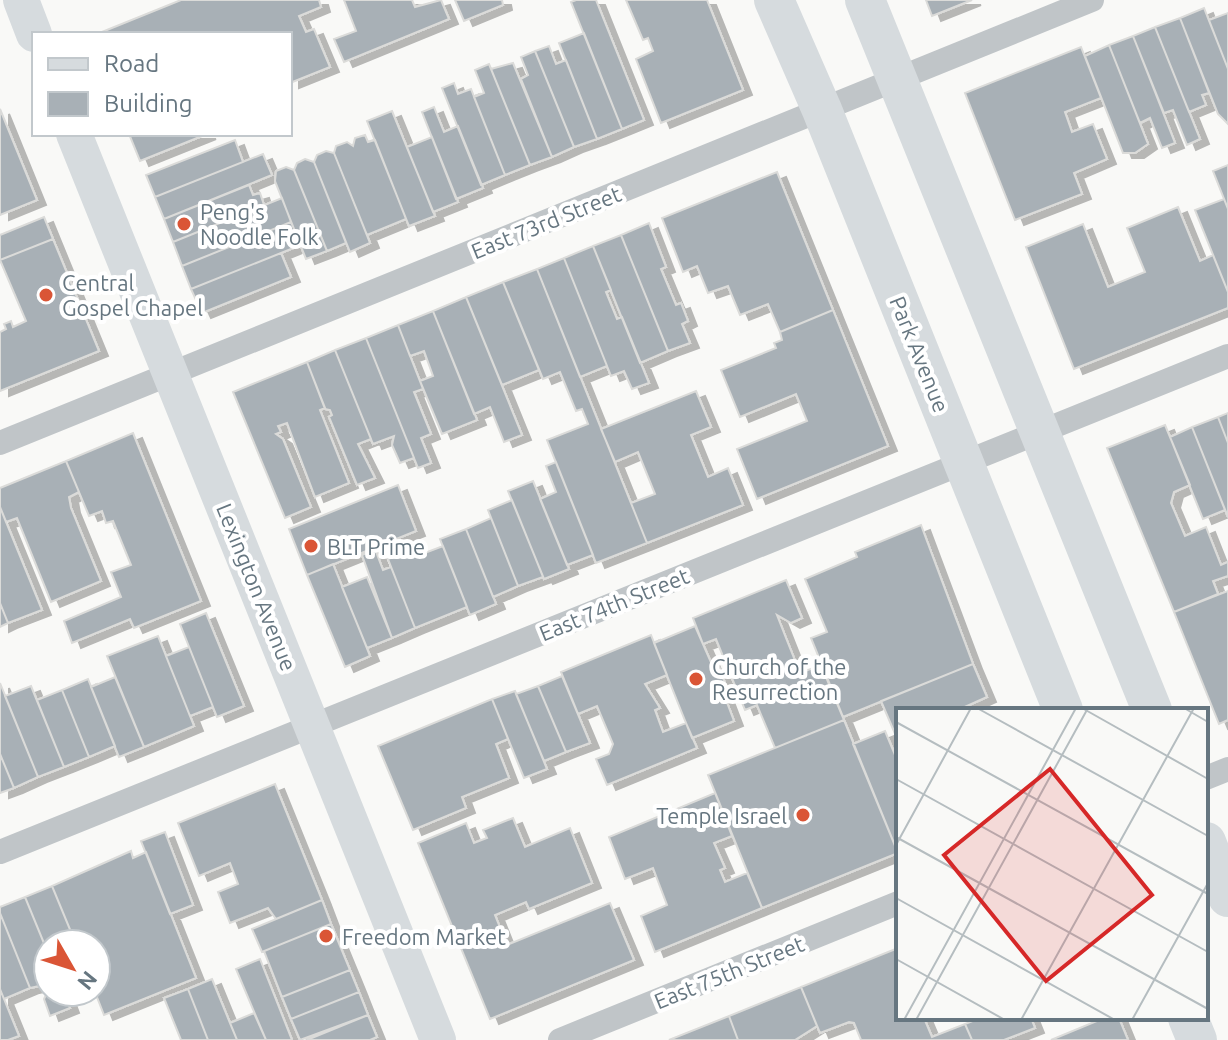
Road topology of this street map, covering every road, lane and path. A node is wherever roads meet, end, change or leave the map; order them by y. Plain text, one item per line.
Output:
1 (21, 0) edge
2 (774, 0) edge
3 (865, 0) edge
4 (1092, 0) edge
5 (33, 32) edge
6 (897, 80) junction
7 (822, 110) junction
8 (75, 136) edge
9 (1228, 356) edge
10 (171, 374) junction
11 (1039, 433) junction
12 (0, 443) edge
13 (963, 463) junction
14 (1062, 708) edge
15 (1151, 708) edge
16 (313, 725) junction
17 (1228, 769) edge
18 (1208, 777) edge
19 (1208, 847) edge
20 (0, 852) edge
21 (1228, 897) edge
22 (896, 904) edge
23 (1189, 1020) edge
24 (438, 1040) edge
25 (560, 1040) edge
26 (1197, 1040) edge

1 - 5 main road
2 - 7 main road, Park Avenue
3 - 6 main road
4 - 6 street, East 73rd Street
6 - 7 street, East 73rd Street
6 - 11 main road
7 - 10 street, East 73rd Street
7 - 13 main road, Park Avenue
8 - 10 main road, Lexington Avenue
9 - 11 street, East 74th Street
10 - 12 street, East 73rd Street
10 - 16 main road, Lexington Avenue
11 - 13 street, East 74th Street
11 - 15 main road
13 - 14 main road, Park Avenue
13 - 16 street, East 74th Street
16 - 20 street, East 74th Street
16 - 24 main road, Lexington Avenue
17 - 18 street
19 - 21 main road
22 - 25 street, East 75th Street
23 - 26 main road

